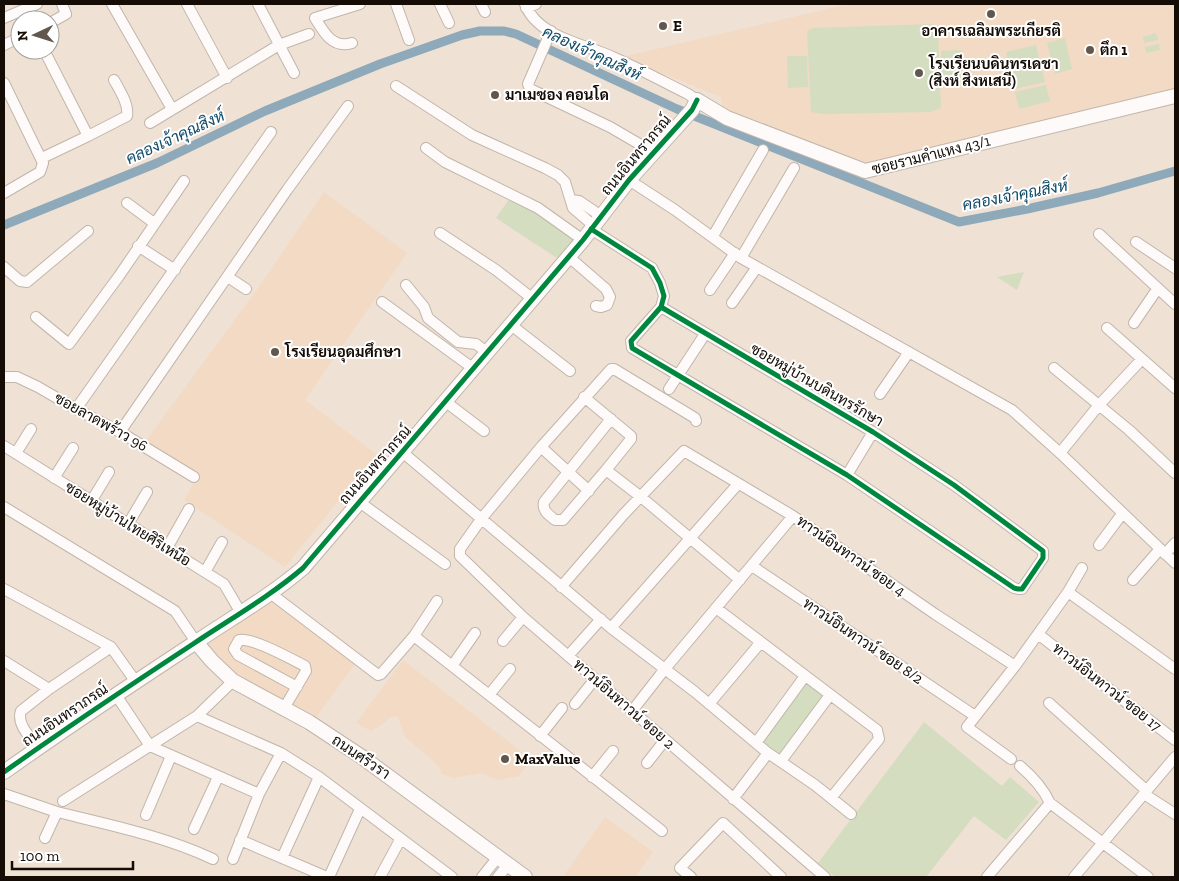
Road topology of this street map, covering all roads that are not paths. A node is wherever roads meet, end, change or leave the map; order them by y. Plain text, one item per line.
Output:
1 (37, 4) edge
2 (62, 4) edge
3 (112, 4) edge
4 (187, 4) edge
5 (258, 4) edge
6 (360, 4) edge
7 (396, 4) edge
8 (440, 4) edge
9 (529, 5) edge
10 (24, 10) edge
11 (60, 17) edge
12 (449, 23) dead end
13 (310, 34) dead end
14 (549, 36) junction
15 (409, 40) dead end
16 (352, 43) dead end
17 (279, 45) junction
18 (49, 60) edge
19 (294, 74) dead end
20 (227, 78) junction
21 (114, 80) dead end
22 (4, 83) edge
23 (396, 86) dead end
24 (1175, 96) edge
25 (695, 105) junction
26 (348, 106) dead end
27 (172, 109) junction
28 (150, 123) dead end
29 (271, 132) dead end
30 (88, 136) junction
31 (426, 148) dead end
32 (763, 150) dead end
33 (653, 152) junction
34 (42, 158) junction
35 (794, 168) dead end
36 (629, 180) junction
37 (184, 181) dead end
38 (4, 193) edge
39 (127, 203) dead end
40 (154, 223) junction
41 (592, 228) junction
42 (88, 231) dead end
43 (440, 233) dead end
44 (1099, 234) dead end
45 (713, 236) junction
46 (1136, 242) dead end
47 (138, 246) junction
48 (738, 255) junction
49 (569, 256) junction
50 (4, 267) edge
51 (757, 267) junction
52 (1175, 268) edge
53 (175, 270) junction
54 (228, 278) junction
55 (406, 285) dead end
56 (1158, 288) junction
57 (246, 290) dead end
58 (710, 290) dead end
59 (533, 299) junction
60 (382, 302) dead end
61 (732, 303) dead end
62 (1175, 304) edge
63 (596, 306) dead end
64 (661, 307) junction
65 (36, 317) dead end
66 (1134, 323) dead end
67 (511, 325) junction
68 (1107, 328) dead end
69 (705, 334) junction
70 (909, 352) junction
71 (488, 353) junction
72 (1142, 359) junction
73 (1054, 368) dead end
74 (474, 369) junction
75 (570, 372) dead end
76 (679, 375) junction
77 (4, 376) edge
78 (1175, 388) edge
79 (670, 389) dead end
80 (880, 394) dead end
81 (584, 397) junction
82 (446, 402) junction
83 (1099, 406) junction
84 (76, 409) junction
85 (611, 419) junction
86 (696, 421) dead end
87 (31, 429) dead end
88 (484, 431) dead end
89 (120, 432) junction
90 (873, 432) junction
91 (4, 446) edge
92 (541, 447) junction
93 (73, 448) dead end
94 (402, 451) junction
95 (16, 453) junction
96 (1060, 453) junction
97 (606, 470) junction
98 (109, 472) dead end
99 (568, 472) junction
100 (1175, 473) edge
101 (847, 476) junction
102 (194, 477) dead end
103 (54, 478) junction
104 (738, 484) junction
105 (589, 491) junction
106 (147, 492) dead end
107 (641, 497) junction
108 (92, 500) junction
109 (358, 501) junction
110 (4, 507) edge
111 (190, 509) dead end
112 (1122, 514) junction
113 (793, 516) junction
114 (482, 518) junction
115 (128, 524) junction
116 (691, 538) junction
117 (222, 542) dead end
118 (1175, 543) edge
119 (1099, 545) dead end
120 (167, 548) junction
121 (1163, 552) junction
122 (445, 564) dead end
123 (1175, 564) edge
124 (752, 566) junction
125 (1082, 568) dead end
126 (205, 572) junction
127 (740, 580) junction
128 (1133, 580) dead end
129 (561, 587) junction
130 (4, 589) edge
131 (1068, 592) junction
132 (270, 593) junction
133 (437, 601) dead end
134 (716, 608) junction
135 (241, 614) junction
136 (523, 617) junction
137 (601, 619) junction
138 (611, 628) junction
139 (475, 633) dead end
140 (1038, 634) junction
141 (414, 636) junction
142 (503, 641) dead end
143 (196, 642) junction
144 (761, 642) junction
145 (112, 647) junction
146 (568, 656) junction
147 (4, 661) edge
148 (452, 666) junction
149 (1015, 666) junction
150 (510, 669) dead end
151 (1175, 669) edge
152 (664, 670) junction
153 (805, 676) junction
154 (595, 680) junction
155 (234, 681) junction
156 (136, 682) junction
157 (297, 687) junction
158 (49, 689) junction
159 (116, 695) junction
160 (489, 695) junction
161 (830, 695) junction
162 (1048, 703) dead end
163 (575, 704) dead end
164 (709, 704) junction
165 (562, 708) dead end
166 (284, 710) junction
167 (632, 711) junction
168 (197, 716) junction
169 (975, 716) junction
170 (540, 736) junction
171 (665, 740) junction
172 (1175, 740) edge
173 (756, 743) junction
174 (150, 746) junction
175 (38, 748) junction
176 (614, 751) dead end
177 (281, 753) junction
178 (768, 753) junction
179 (171, 756) junction
180 (1175, 757) edge
181 (1010, 759) dead end
182 (781, 761) junction
183 (647, 763) dead end
184 (1020, 766) dead end
185 (4, 772) edge
186 (218, 776) junction
187 (319, 777) junction
188 (592, 777) junction
189 (1146, 792) junction
190 (4, 794) edge
191 (259, 794) junction
192 (831, 798) junction
193 (733, 799) junction
194 (63, 801) dead end
195 (1050, 804) junction
196 (360, 809) junction
197 (58, 812) junction
198 (852, 814) dead end
199 (1175, 814) edge
200 (146, 815) dead end
201 (194, 829) dead end
202 (662, 831) dead end
203 (45, 838) dead end
204 (240, 840) junction
205 (400, 840) junction
206 (1103, 843) junction
207 (282, 858) junction
208 (213, 859) dead end
209 (232, 859) dead end
210 (503, 861) junction
211 (328, 877) edge
212 (380, 877) edge
213 (452, 877) edge
214 (482, 877) edge
215 (498, 877) edge
216 (525, 877) edge
217 (691, 877) edge
218 (781, 877) edge
219 (825, 877) edge
220 (987, 877) edge
221 (1074, 877) edge
222 (1148, 877) edge

1 - 10 street
2 - 11 street
3 - 27 street
4 - 20 street
5 - 17 street
6 - 16 street
7 - 15 street
8 - 12 street
9 - 14 street
13 - 17 street
14 - 25 street
14 - 33 street
17 - 19 street
17 - 20 street
18 - 30 street
20 - 27 street
21 - 30 street
22 - 34 street
23 - 41 street
24 - 25 street, ซอยรามคำแหง 43/1
25 - 33 street, ถนนอินทราภรณ์
26 - 54 street
27 - 28 street
29 - 53 street
30 - 34 street
31 - 41 street
32 - 45 street
33 - 36 street, ถนนอินทราภรณ์
34 - 38 street
35 - 48 street
36 - 41 street, ถนนอินทราภรณ์
36 - 45 street
37 - 40 street
39 - 40 street
40 - 47 street
41 - 49 street, ถนนอินทราภรณ์
41 - 64 street
42 - 50 street
43 - 59 street
44 - 56 street
45 - 48 street
46 - 52 street
47 - 53 street
47 - 65 street
48 - 51 street
48 - 58 street
49 - 59 street, ถนนอินทราภรณ์
49 - 63 street
51 - 61 street
51 - 70 street
53 - 84 street
54 - 57 street
54 - 89 street
55 - 71 street
56 - 62 street
56 - 66 street
59 - 67 street, ถนนอินทราภรณ์
60 - 74 street
64 - 69 street, ซอยหมู่บ้านบดินทรรักษา
64 - 76 street
67 - 71 street, ถนนอินทราภรณ์
67 - 75 street
68 - 72 street
69 - 76 street
69 - 90 street, ซอยหมู่บ้านบดินทรรักษา
70 - 80 street
70 - 96 street
71 - 74 street, ถนนอินทราภรณ์
72 - 78 street
72 - 83 street
73 - 83 street
74 - 82 street, ถนนอินทราภรณ์
76 - 79 street
76 - 101 street
77 - 84 street, ซอยลาดพร้าว 96
81 - 85 street
81 - 86 street
81 - 92 street
82 - 88 street
82 - 94 street, ถนนอินทราภรณ์
83 - 96 street
83 - 100 street
84 - 89 street, ซอยลาดพร้าว 96
85 - 97 street
85 - 99 street
87 - 95 street
89 - 102 street, ซอยลาดพร้าว 96
90 - 101 street
90 - 101 street, ซอยหมู่บ้านบดินทรรักษา
91 - 95 street, ซอยหมู่บ้านไทยศิริเหนือ
92 - 99 street
92 - 114 street
93 - 103 street
94 - 109 street, ถนนอินทราภรณ์
94 - 114 street
95 - 103 street, ซอยหมู่บ้านไทยศิริเหนือ
96 - 112 street
97 - 105 street
97 - 107 street
98 - 108 street
99 - 105 street
99 - 105 street
103 - 108 street, ซอยหมู่บ้านไทยศิริเหนือ
104 - 107 street, ทาวน์อินทาวน์ ซอย 4
104 - 113 street, ทาวน์อินทาวน์ ซอย 4
104 - 116 street
106 - 115 street
107 - 116 street
107 - 129 street
108 - 115 street, ซอยหมู่บ้านไทยศิริเหนือ
109 - 122 street
109 - 132 street, ถนนอินทราภรณ์
110 - 143 street
111 - 120 street
112 - 119 street
112 - 121 street
113 - 124 street
113 - 149 street, ทาวน์อินทาวน์ ซอย 4
114 - 129 street
114 - 136 street, ทาวน์อินทาวน์ ซอย 2
115 - 120 street, ซอยหมู่บ้านไทยศิริเหนือ
116 - 127 street
116 - 138 street
117 - 126 street
118 - 121 street
120 - 126 street, ซอยหมู่บ้านไทยศิริเหนือ
121 - 123 street
121 - 128 street
124 - 127 street
124 - 169 street, ทาวน์อินทาวน์ ซอย 8/2
125 - 131 street
126 - 135 street, ซอยหมู่บ้านไทยศิริเหนือ
127 - 134 street
129 - 137 street
130 - 145 street
131 - 140 street
131 - 151 street
132 - 135 street, ถนนอินทราภรณ์
132 - 141 street
133 - 141 street
134 - 144 street
134 - 152 street
135 - 143 street, ถนนอินทราภรณ์
136 - 142 street
136 - 146 street, ทาวน์อินทาวน์ ซอย 2
137 - 138 street
137 - 146 street
138 - 152 street
139 - 148 street
140 - 149 street
140 - 172 street, ทาวน์อินทาวน์ ซอย 17
141 - 148 street
143 - 155 street, ถนนศรีวรา
143 - 156 street, ถนนอินทราภรณ์
144 - 153 street
144 - 164 street
145 - 156 street
145 - 158 street
146 - 154 street, ทาวน์อินทาวน์ ซอย 2
147 - 158 street
148 - 160 street
149 - 169 street
150 - 160 street
152 - 164 street
152 - 167 street
153 - 161 street
153 - 173 street
154 - 163 street
154 - 167 street, ทาวน์อินทาวน์ ซอย 2
155 - 166 street, ถนนศรีวรา
155 - 168 street
156 - 159 street, ถนนอินทราภรณ์
157 - 157 street
157 - 166 street
158 - 175 street
159 - 174 street
159 - 175 street, ถนนอินทราภรณ์
160 - 170 street
161 - 182 street
161 - 192 street
162 - 189 street
164 - 173 street
165 - 170 street
166 - 210 street, ถนนศรีวรา
167 - 171 street, ทาวน์อินทาวน์ ซอย 2
168 - 174 street
168 - 177 street
169 - 181 street
170 - 188 street
171 - 183 street
171 - 193 street, ทาวน์อินทาวน์ ซอย 2
173 - 178 street
174 - 179 street
174 - 194 street
175 - 185 street, ถนนอินทราภรณ์
176 - 188 street
177 - 187 street
177 - 191 street
178 - 182 street
178 - 193 street
179 - 186 street
179 - 200 street
180 - 189 street
182 - 192 street
184 - 195 street
186 - 191 street
186 - 201 street
187 - 196 street
187 - 207 street
188 - 202 street
189 - 199 street
189 - 206 street
190 - 197 street
191 - 204 street
192 - 198 street
193 - 219 street, ทาวน์อินทาวน์ ซอย 2
195 - 206 street
195 - 220 street
196 - 205 street
196 - 211 street
197 - 203 street
197 - 208 street
204 - 207 street
204 - 209 street
205 - 212 street
205 - 213 street
206 - 221 street
206 - 222 street
207 - 211 street
210 - 214 street
210 - 215 street
210 - 216 street, ถนนศรีวรา
217 - 218 street

